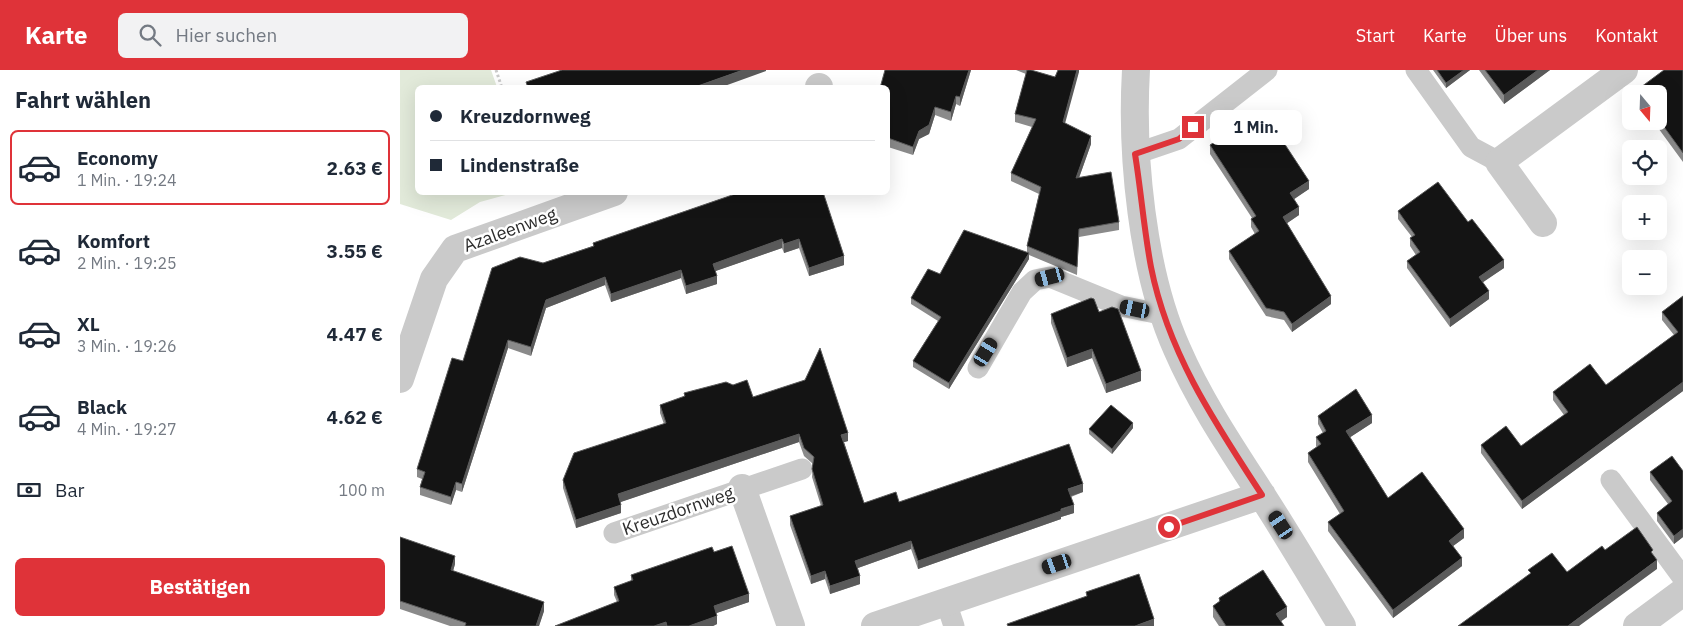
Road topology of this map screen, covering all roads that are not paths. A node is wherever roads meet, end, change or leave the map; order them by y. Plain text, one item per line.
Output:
1 (1136, 70) edge
2 (1266, 70) edge
3 (1416, 70) edge
4 (1624, 70) edge
5 (1135, 154) junction
6 (1499, 162) junction
7 (606, 195) edge
8 (1543, 223) dead end
9 (1165, 315) junction
10 (978, 368) dead end
11 (400, 378) edge
12 (802, 469) dead end
13 (1611, 480) dead end
14 (742, 488) junction
15 (1262, 495) junction
16 (614, 534) dead end
17 (1683, 578) edge
18 (1683, 592) edge
19 (950, 614) edge
20 (790, 626) edge
21 (875, 626) edge
22 (1342, 626) edge
23 (1637, 626) edge

1 - 5 street
2 - 5 lane
3 - 6 lane
4 - 6 street
5 - 9 street
6 - 8 street
7 - 11 street, Azaleenweg
9 - 10 lane
9 - 15 street
12 - 14 lane, Kreuzdornweg
13 - 17 lane
14 - 16 lane, Kreuzdornweg
14 - 20 street, Kreuzdornweg
15 - 19 street
15 - 22 street
18 - 23 street
19 - 21 street

